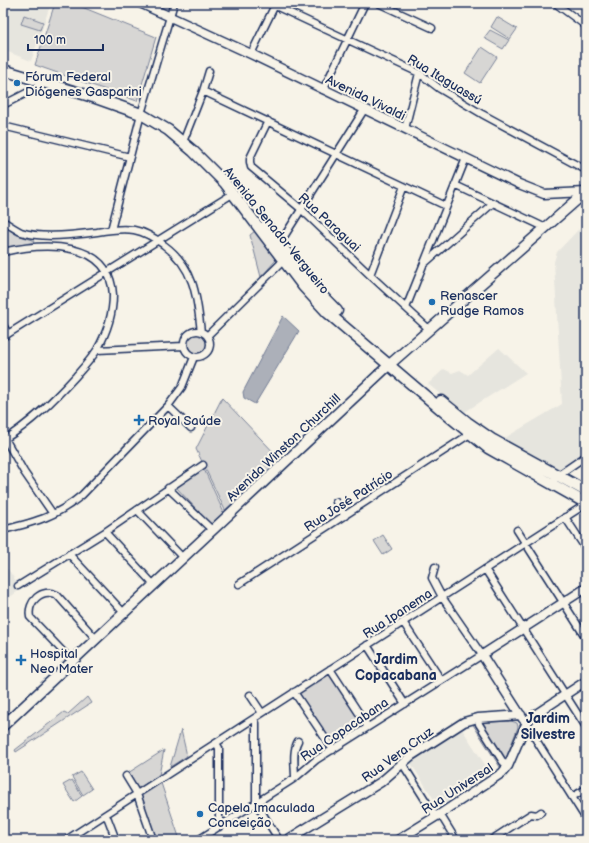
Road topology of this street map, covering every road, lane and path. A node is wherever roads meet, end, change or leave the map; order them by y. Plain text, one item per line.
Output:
1 (140, 3) edge
2 (174, 3) edge
3 (269, 3) edge
4 (365, 3) edge
5 (378, 3) edge
6 (555, 3) edge
7 (276, 5) edge
8 (170, 17) junction
9 (586, 25) edge
10 (432, 28) dead end
11 (347, 40) junction
12 (251, 54) junction
13 (3, 63) edge
14 (3, 70) edge
15 (209, 71) dead end
16 (419, 73) junction
17 (30, 78) junction
18 (47, 83) junction
19 (323, 90) junction
20 (30, 91) junction
21 (202, 91) junction
22 (3, 105) edge
23 (364, 110) junction
24 (142, 111) junction
25 (268, 121) junction
26 (3, 126) edge
27 (405, 129) junction
28 (184, 139) junction
29 (336, 153) junction
30 (130, 158) junction
31 (466, 158) junction
32 (586, 170) edge
33 (455, 185) junction
34 (404, 186) junction
35 (586, 192) edge
36 (237, 193) junction
37 (493, 203) junction
38 (446, 206) junction
39 (301, 209) junction
40 (3, 221) edge
41 (546, 228) junction
42 (111, 230) junction
43 (266, 237) junction
44 (157, 240) junction
45 (280, 243) junction
46 (3, 252) edge
47 (287, 260) junction
48 (423, 265) junction
49 (106, 272) junction
50 (370, 276) junction
51 (406, 308) junction
52 (3, 325) edge
53 (430, 330) junction
54 (204, 334) junction
55 (6, 335) edge
56 (184, 346) junction
57 (97, 350) junction
58 (194, 357) junction
59 (391, 363) junction
60 (168, 406) junction
61 (191, 428) dead end
62 (470, 434) junction
63 (4, 438) edge
64 (586, 456) edge
65 (202, 465) dead end
66 (554, 479) junction
67 (168, 488) junction
68 (586, 491) edge
69 (336, 502) dead end
70 (586, 503) edge
71 (137, 510) junction
72 (53, 514) junction
73 (345, 516) junction
74 (565, 517) junction
75 (3, 530) edge
76 (212, 530) junction
77 (517, 530) dead end
78 (105, 532) junction
79 (525, 543) junction
80 (586, 549) edge
81 (69, 554) junction
82 (182, 558) junction
83 (435, 567) dead end
84 (485, 569) junction
85 (239, 584) dead end
86 (154, 585) junction
87 (18, 586) dead end
88 (586, 588) edge
89 (442, 597) junction
90 (564, 603) junction
91 (124, 613) junction
92 (404, 622) junction
93 (523, 628) junction
94 (586, 638) edge
95 (96, 639) junction
96 (367, 645) junction
97 (482, 655) junction
98 (72, 661) junction
99 (330, 669) junction
100 (441, 680) junction
101 (586, 681) edge
102 (294, 692) junction
103 (564, 694) junction
104 (250, 695) dead end
105 (405, 704) junction
106 (262, 713) junction
107 (520, 715) junction
108 (478, 718) junction
109 (254, 719) junction
110 (5, 720) edge
111 (526, 724) junction
112 (368, 727) junction
113 (586, 727) edge
114 (298, 741) dead end
115 (216, 743) junction
116 (333, 750) junction
117 (402, 763) junction
118 (508, 766) junction
119 (126, 776) dead end
120 (295, 778) junction
121 (586, 789) edge
122 (138, 793) junction
123 (572, 797) junction
124 (256, 803) junction
125 (541, 812) dead end
126 (105, 815) junction
127 (438, 816) junction
128 (586, 819) edge
129 (219, 827) junction
130 (66, 840) edge
131 (116, 840) edge
132 (153, 840) edge
133 (198, 840) edge
134 (279, 840) edge
135 (287, 840) edge
136 (398, 840) edge
137 (456, 840) edge
138 (491, 840) edge

1 - 8 street, Avenida Vivaldi
2 - 8 street
3 - 7 street, Rua Itaguassú
4 - 11 street
5 - 10 street
6 - 9 street
7 - 11 street, Rua Itaguassú
7 - 12 street
8 - 12 street, Avenida Vivaldi
8 - 24 street
11 - 16 street, Rua Itaguassú
11 - 19 street
12 - 19 street, Avenida Vivaldi
13 - 24 main road, Avenida Senador Vergueiro
14 - 17 main road, Avenida Senador Vergueiro
15 - 21 street
16 - 27 street
16 - 32 street, Rua Itaguassú
17 - 18 main road, Avenida Senador Vergueiro
17 - 20 street
18 - 20 street
18 - 24 main road, Avenida Senador Vergueiro
19 - 23 street, Avenida Vivaldi
20 - 22 street
21 - 25 street
21 - 28 street
23 - 27 street, Avenida Vivaldi
23 - 29 street
24 - 28 main road, Avenida Senador Vergueiro
24 - 30 street
25 - 29 street
25 - 39 street, Rua Paraguai
26 - 30 street
27 - 31 street, Avenida Vivaldi
28 - 36 main road, Avenida Senador Vergueiro
29 - 34 street
29 - 39 street
30 - 42 street
31 - 33 street
31 - 35 street, Avenida Vivaldi
33 - 37 street
33 - 38 street
34 - 38 street
34 - 50 street
35 - 41 main road, Avenida Winston Churchill
36 - 43 main road, Avenida Senador Vergueiro
36 - 44 street
36 - 45 main road, Avenida Senador Vergueiro
37 - 41 street
37 - 48 street
38 - 48 street
39 - 45 street
39 - 50 street, Rua Paraguai
40 - 42 street
41 - 53 main road, Avenida Winston Churchill
42 - 44 street
43 - 45 main road
43 - 47 main road, Avenida Senador Vergueiro
44 - 49 street
44 - 54 street
45 - 47 main road, Avenida Senador Vergueiro
46 - 49 street
47 - 54 street
47 - 59 main road, Avenida Senador Vergueiro
48 - 51 street
49 - 55 street
49 - 57 street
50 - 51 street, Rua Paraguai
51 - 53 street, Rua Paraguai
52 - 55 street
53 - 59 main road, Avenida Winston Churchill
54 - 56 street
54 - 58 street
56 - 57 street
56 - 58 street
57 - 63 street
58 - 60 street
59 - 62 main road, Avenida Senador Vergueiro
59 - 66 main road, Avenida Senador Vergueiro
59 - 76 main road, Avenida Winston Churchill
60 - 61 street
60 - 72 street
62 - 66 main road, Avenida Senador Vergueiro
62 - 73 street, Rua José Patrício
63 - 72 street
64 - 66 street
65 - 67 street
66 - 68 main road, Avenida Senador Vergueiro
66 - 70 main road, Avenida Senador Vergueiro
67 - 71 street
67 - 76 street
69 - 73 street
70 - 74 street, Rua Ipanema
71 - 78 street
71 - 82 street
72 - 75 street
73 - 85 street, Rua José Patrício
74 - 79 street, Rua Ipanema
74 - 80 street
76 - 82 main road, Avenida Winston Churchill
77 - 79 street
78 - 81 street
78 - 86 street
79 - 84 street, Rua Ipanema
79 - 90 street
81 - 87 street
81 - 91 street
82 - 86 main road, Avenida Winston Churchill
83 - 89 street
84 - 89 street, Rua Ipanema
84 - 93 street
86 - 91 main road, Avenida Winston Churchill
88 - 90 street, Rua Copacabana
89 - 92 street, Rua Ipanema
89 - 97 street
90 - 93 street, Rua Copacabana
90 - 94 street
91 - 95 main road, Avenida Winston Churchill
92 - 96 street, Rua Ipanema
92 - 100 street
93 - 97 street, Rua Copacabana
93 - 103 street
95 - 98 main road, Avenida Winston Churchill
95 - 98 street
96 - 99 street, Rua Ipanema
96 - 105 street
97 - 100 street, Rua Copacabana
97 - 107 street
98 - 110 main road, Avenida Winston Churchill
99 - 102 street, Rua Ipanema
99 - 112 street
100 - 105 street, Rua Copacabana
101 - 103 street
102 - 106 street, Rua Ipanema
102 - 116 street
103 - 111 street
103 - 113 street
104 - 106 street
105 - 112 street, Rua Copacabana
106 - 109 street, Rua Ipanema
107 - 108 street, Rua Vera Cruz
107 - 111 street
108 - 117 street, Rua Vera Cruz
108 - 118 street
109 - 115 street, Rua Ipanema
109 - 124 street
111 - 118 street, Rua Universal
111 - 123 street
112 - 116 street, Rua Copacabana
114 - 120 street
115 - 122 street, Rua Ipanema
115 - 129 street
116 - 120 street, Rua Copacabana
117 - 127 street
117 - 135 street, Rua Vera Cruz
118 - 127 street, Rua Universal
119 - 122 street
120 - 124 street, Rua Copacabana
121 - 123 street
122 - 126 street, Rua Ipanema
122 - 132 street
123 - 128 street
124 - 129 street, Rua Copacabana
124 - 134 street
125 - 138 street
126 - 130 street, Rua Ipanema
126 - 131 street
127 - 136 street, Rua Universal
127 - 137 street
129 - 133 street, Rua Copacabana

